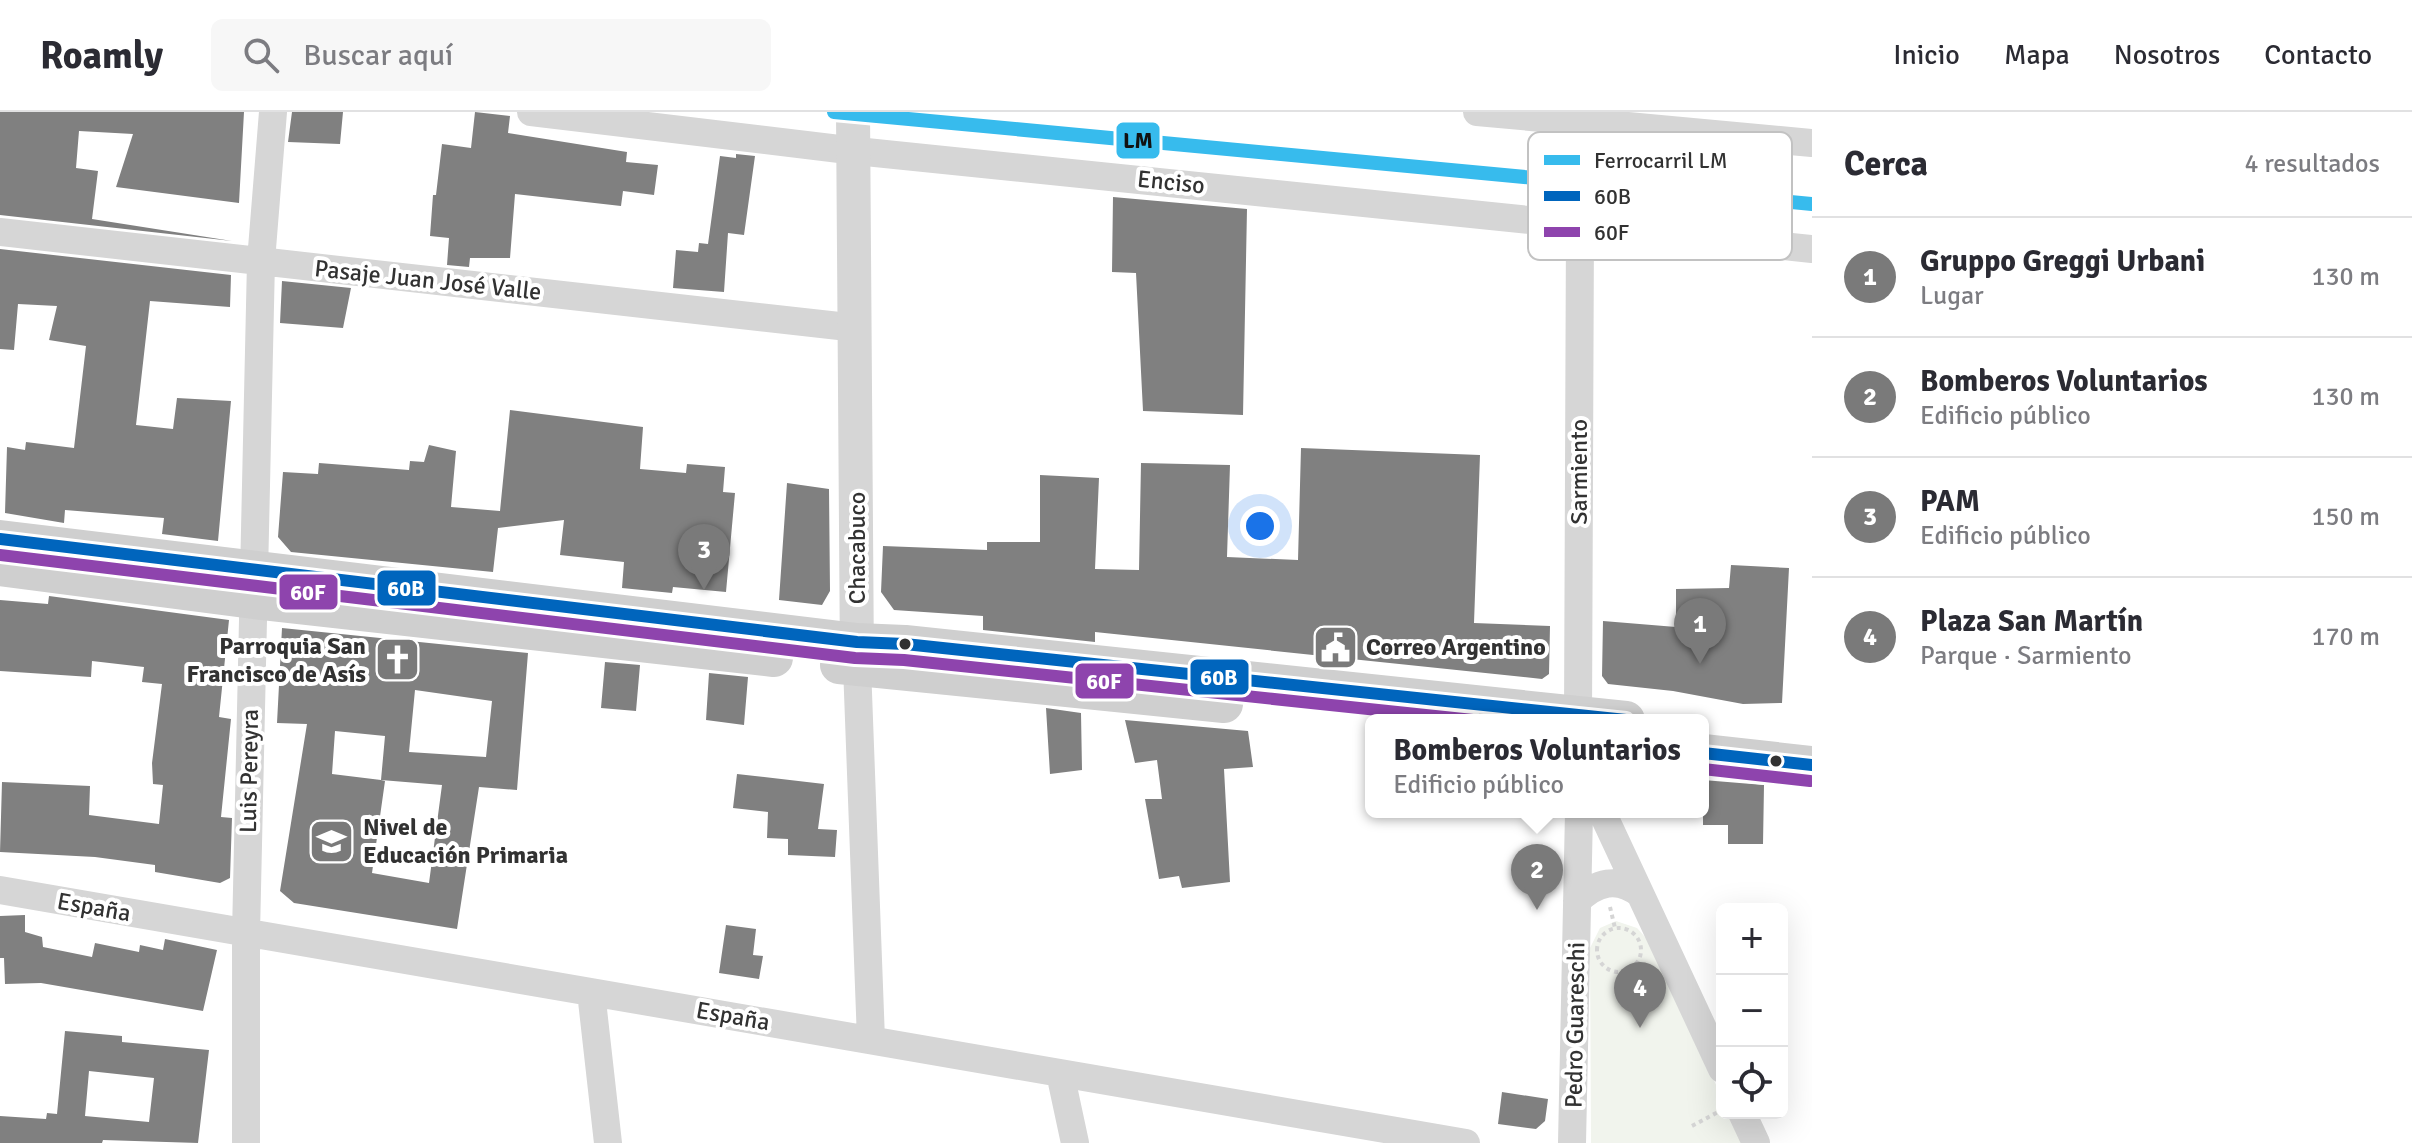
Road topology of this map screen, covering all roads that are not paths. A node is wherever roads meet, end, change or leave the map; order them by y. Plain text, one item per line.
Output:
1 (273, 112) edge
2 (531, 112) edge
3 (853, 112) edge
4 (1477, 112) edge
5 (1570, 116) edge
6 (1713, 132) edge
7 (1792, 141) edge
8 (1812, 143) edge
9 (856, 151) junction
10 (1528, 209) edge
11 (0, 232) edge
12 (1792, 246) edge
13 (1812, 249) edge
14 (1577, 260) edge
15 (261, 261) junction
16 (857, 328) junction
17 (0, 539) edge
18 (0, 567) edge
19 (253, 586) junction
20 (857, 654) junction
21 (1550, 714) edge
22 (1578, 714) edge
23 (1365, 717) edge
24 (1709, 729) edge
25 (1812, 739) edge
26 (1709, 754) edge
27 (1812, 765) edge
28 (1579, 818) edge
29 (1605, 818) edge
30 (0, 890) edge
31 (1640, 894) junction
32 (1577, 901) junction
33 (246, 934) junction
34 (591, 992) junction
35 (871, 1040) junction
36 (1716, 1056) edge
37 (1060, 1073) junction
38 (1745, 1119) edge
39 (246, 1143) edge
40 (608, 1143) edge
41 (1075, 1143) edge
42 (1466, 1143) edge
43 (1572, 1143) edge
44 (1756, 1143) edge

1 - 15 street, Luis Pereyra
2 - 9 street, Enciso
3 - 9 street, Chacabuco
4 - 5 street
5 - 6 street
7 - 8 street
9 - 10 street, Enciso
9 - 16 street, Chacabuco
11 - 15 street, Pasaje Juan José Valle
12 - 13 street, Enciso
14 - 22 street, Sarmiento
15 - 16 street, Pasaje Juan José Valle
15 - 19 street, Luis Pereyra
16 - 20 street, Chacabuco
17 - 19 main road
18 - 19 main road
19 - 20 main road
19 - 33 street, Luis Pereyra
20 - 21 main road
20 - 23 main road
20 - 35 street, Chacabuco
24 - 25 main road
26 - 27 main road
28 - 32 street, Pedro Guareschi
29 - 31 street
30 - 33 street, España
31 - 32 street
31 - 36 street
32 - 43 street, Pedro Guareschi
33 - 34 street, España
33 - 39 street, Luis Pereyra
34 - 35 street, España
34 - 40 street
35 - 37 street, España
37 - 41 street
37 - 42 street, España
38 - 44 street

